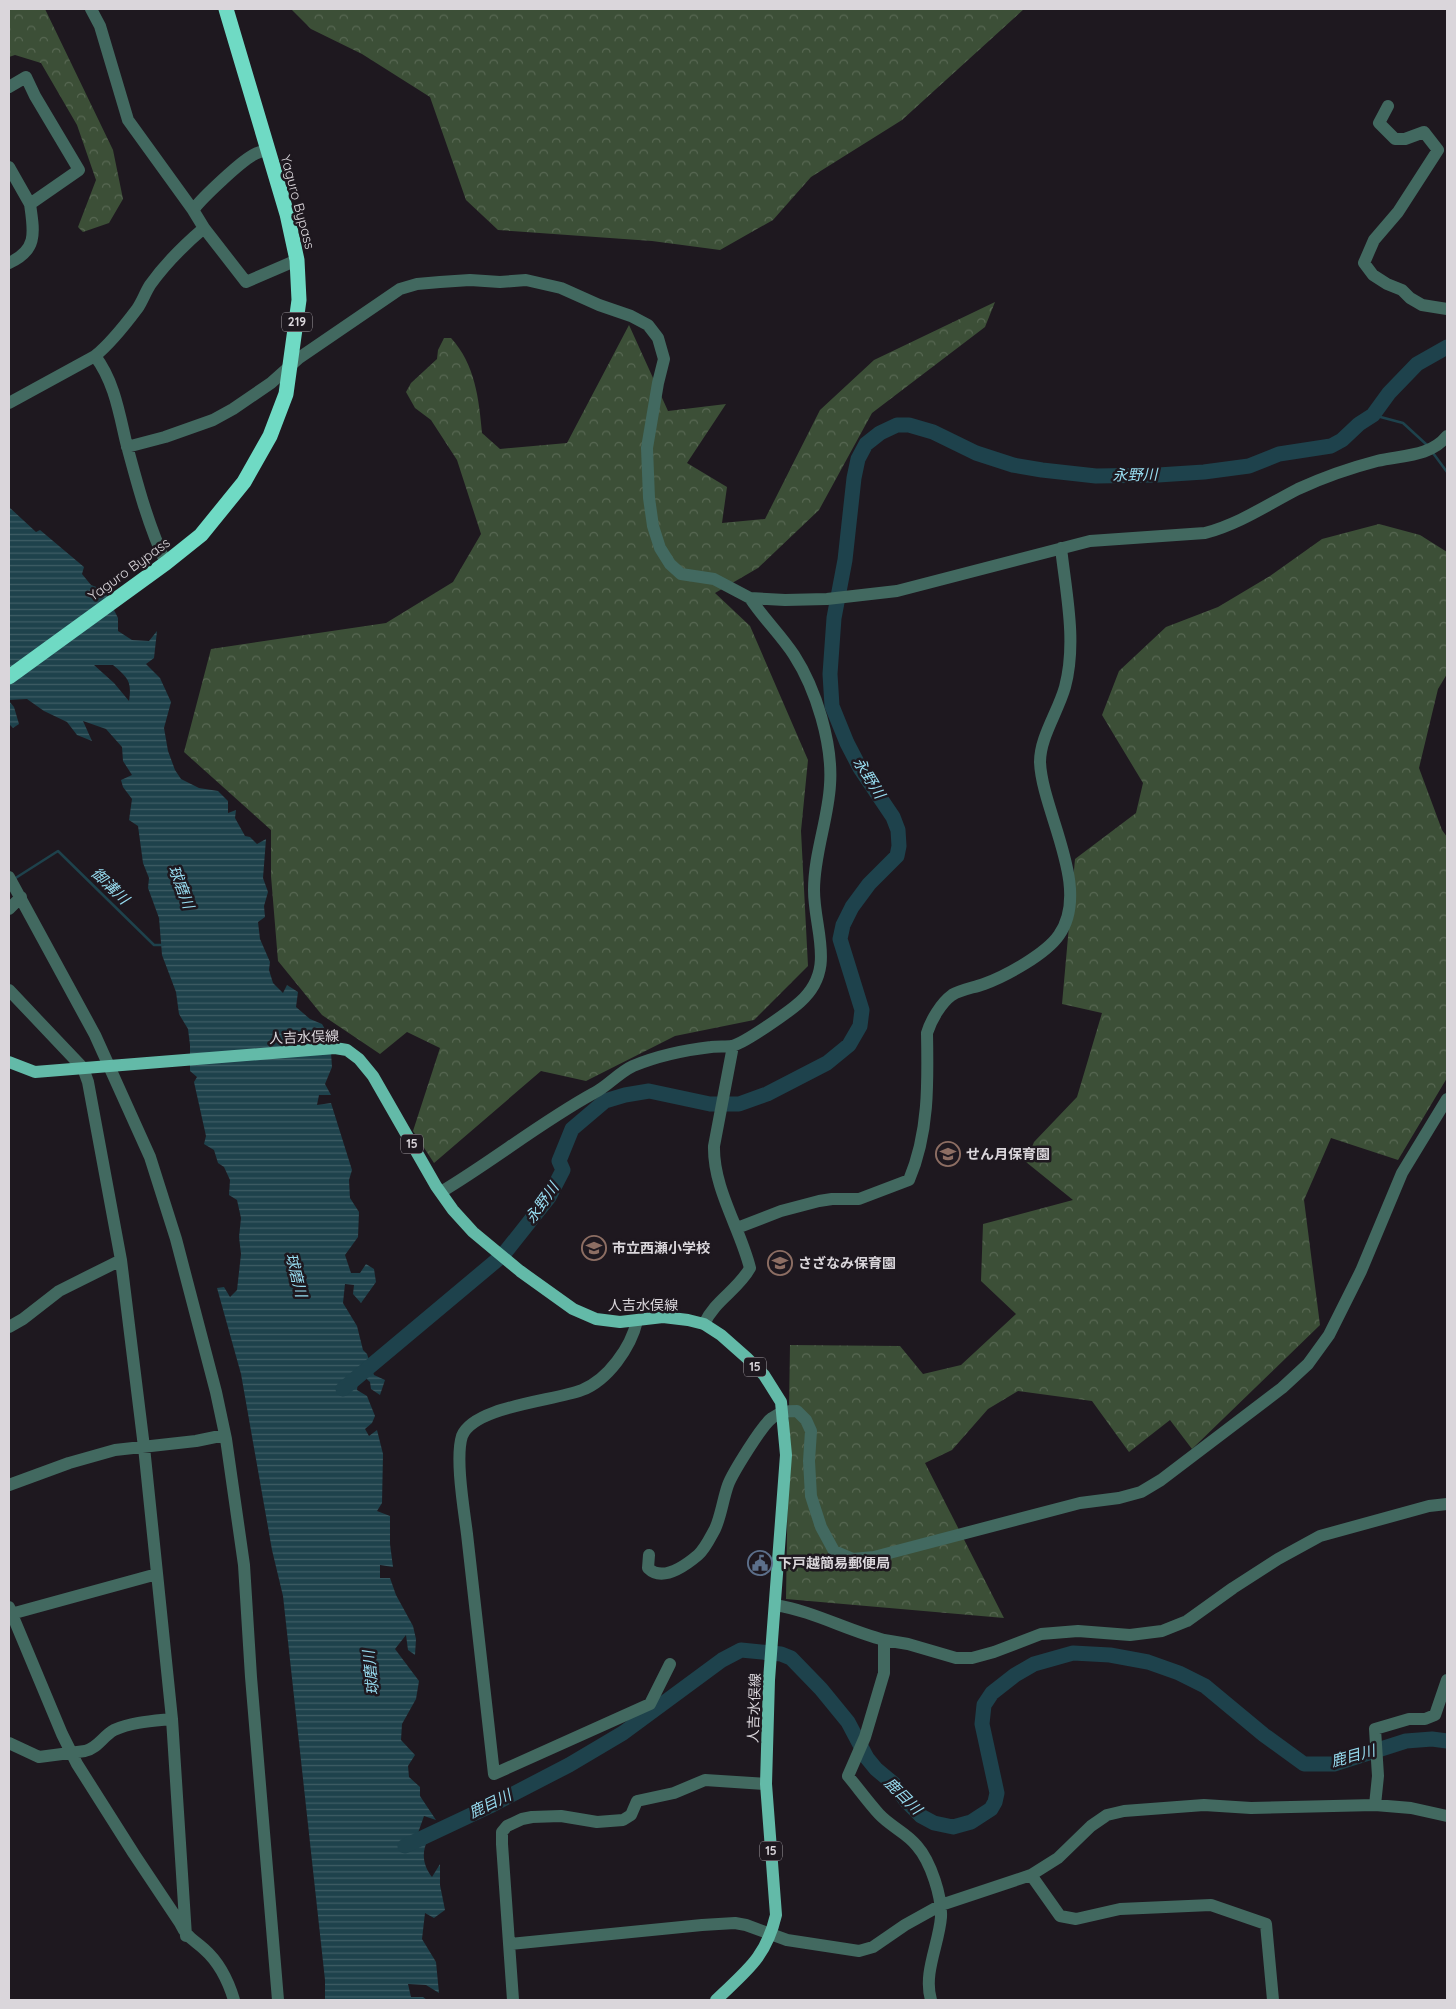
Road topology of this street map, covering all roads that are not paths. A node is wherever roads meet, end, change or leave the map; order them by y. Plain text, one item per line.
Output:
1 (92, 9) edge
2 (226, 9) edge
3 (9, 87) edge
4 (1388, 106) dead end
5 (267, 150) junction
6 (9, 167) edge
7 (30, 204) junction
8 (192, 210) junction
9 (204, 228) junction
10 (297, 260) junction
11 (9, 263) edge
12 (1447, 309) edge
13 (96, 356) junction
14 (291, 364) junction
15 (9, 403) edge
16 (1445, 442) edge
17 (128, 447) junction
18 (1061, 548) junction
19 (166, 563) junction
20 (750, 598) junction
21 (9, 677) edge
22 (9, 877) edge
23 (21, 897) junction
24 (9, 909) edge
25 (9, 990) edge
26 (733, 1046) junction
27 (9, 1062) edge
28 (111, 1064) junction
29 (83, 1068) junction
30 (1447, 1099) edge
31 (441, 1192) junction
32 (737, 1228) junction
33 (121, 1260) junction
34 (637, 1321) junction
35 (704, 1324) junction
36 (9, 1327) edge
37 (783, 1412) junction
38 (225, 1436) junction
39 (144, 1447) junction
40 (9, 1484) edge
41 (1447, 1504) edge
42 (649, 1555) dead end
43 (157, 1574) junction
44 (774, 1605) junction
45 (10, 1610) edge
46 (884, 1640) junction
47 (670, 1664) dead end
48 (1447, 1680) edge
49 (172, 1719) junction
50 (9, 1743) edge
51 (72, 1752) junction
52 (766, 1784) junction
53 (1375, 1805) junction
54 (1447, 1816) edge
55 (1031, 1874) junction
56 (941, 1905) junction
57 (771, 1935) junction
58 (186, 1936) junction
59 (510, 1944) junction
60 (234, 2000) edge
61 (278, 2000) edge
62 (513, 2000) edge
63 (716, 2000) edge
64 (931, 2000) edge
65 (1273, 2000) edge

1 - 8 street
2 - 5 highway, Yaguro Bypass / 219
3 - 7 street
4 - 12 street
5 - 8 street
5 - 10 highway, Yaguro Bypass / 219
6 - 7 street
7 - 11 street
8 - 9 street
9 - 10 street
9 - 13 street
10 - 14 highway, Yaguro Bypass / 219
13 - 15 street
13 - 17 street
14 - 17 street
14 - 19 highway, Yaguro Bypass / 219
14 - 20 street
16 - 18 street
17 - 19 street
18 - 20 street
18 - 32 street
19 - 21 highway, Yaguro Bypass / 219
20 - 26 street
22 - 23 street
23 - 24 street
23 - 28 street
25 - 29 street
26 - 31 street
26 - 32 street
27 - 29 main road, 人吉水俣線 / 15
28 - 29 main road, 人吉水俣線 / 15
28 - 31 main road, 人吉水俣線 / 15
28 - 38 street
29 - 33 street
30 - 37 street
31 - 34 main road, 人吉水俣線 / 15
32 - 35 street
33 - 36 street
33 - 39 street
34 - 35 main road, 人吉水俣線 / 15
34 - 47 street
35 - 37 main road, 人吉水俣線 / 15
37 - 42 street
37 - 44 main road, 人吉水俣線 / 15
38 - 39 street
38 - 61 street
39 - 40 street
39 - 43 street
41 - 46 street
43 - 45 street
43 - 49 street
44 - 46 street
44 - 52 main road, 人吉水俣線 / 15
45 - 51 street
46 - 56 street
48 - 53 street
49 - 51 street
49 - 58 street
50 - 51 street
51 - 58 street
52 - 57 main road, 人吉水俣線 / 15
52 - 59 street
53 - 54 street
53 - 55 street
55 - 56 street
55 - 65 street
56 - 57 street
56 - 64 street
57 - 59 street
57 - 63 main road, 人吉水俣線 / 15
58 - 60 street
59 - 62 street

